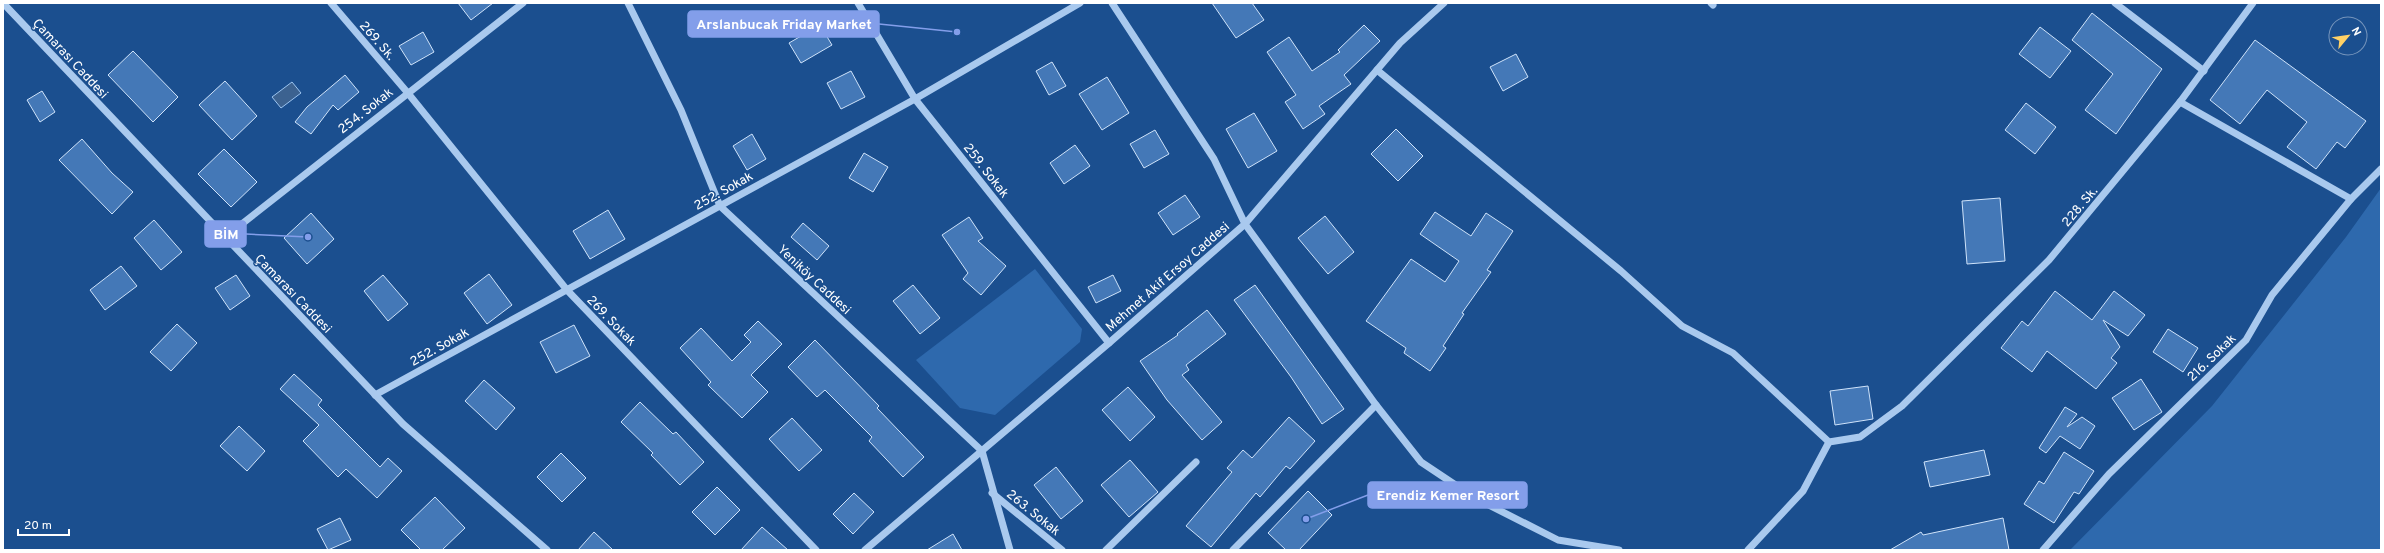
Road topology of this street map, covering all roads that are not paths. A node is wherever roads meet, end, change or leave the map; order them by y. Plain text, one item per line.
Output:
1 (3, 3) edge
2 (331, 3) edge
3 (523, 3) edge
4 (628, 3) edge
5 (858, 3) edge
6 (1080, 3) edge
7 (1112, 3) edge
8 (1444, 3) edge
9 (2115, 3) edge
10 (2253, 3) edge
11 (1377, 70) junction
12 (2204, 72) junction
13 (407, 92) junction
14 (915, 99) junction
15 (2180, 102) junction
16 (2381, 169) edge
17 (2351, 199) junction
18 (720, 206) junction
19 (1245, 224) junction
20 (224, 238) junction
21 (567, 290) junction
22 (1109, 343) junction
23 (375, 395) junction
24 (1376, 405) junction
25 (1829, 442) junction
26 (982, 451) junction
27 (1196, 462) dead end
28 (992, 493) junction
29 (547, 550) edge
30 (816, 550) edge
31 (865, 550) edge
32 (1010, 550) edge
33 (1062, 550) edge
34 (1106, 550) edge
35 (1233, 550) edge
36 (1619, 550) edge
37 (1748, 550) edge
38 (2043, 550) edge

1 - 20 street, Çamarası Caddesi
2 - 13 street, 269. Sk.
3 - 13 street, 254. Sokak
4 - 18 street, Yeniköy Caddesi
5 - 14 street, 259. Sokak
6 - 14 street, 252. Sokak
7 - 19 street, Mehmet Akif Ersoy Caddesi
8 - 11 street
9 - 12 street
10 - 12 street, 228. Sk.
11 - 19 street
11 - 25 street
12 - 15 street, 228. Sk.
13 - 20 street, 254. Sokak
13 - 21 street, 269. Sokak
14 - 18 street, 252. Sokak
14 - 22 street, 259. Sokak
15 - 17 street
15 - 25 street, 228. Sk.
16 - 17 street, 216. Sokak
17 - 38 street, 216. Sokak
18 - 21 street, 252. Sokak
18 - 26 street, Yeniköy Caddesi
19 - 22 street, Mehmet Akif Ersoy Caddesi
19 - 24 street
20 - 23 street, Çamarası Caddesi
21 - 23 street, 252. Sokak
21 - 30 street, 269. Sokak
22 - 26 street, Mehmet Akif Ersoy Caddesi
23 - 29 street, Çamarası Caddesi
24 - 35 street
24 - 36 street
25 - 37 street
26 - 28 street
26 - 31 street, Mehmet Akif Ersoy Caddesi
27 - 34 street
28 - 32 street
28 - 33 street, 263. Sokak

